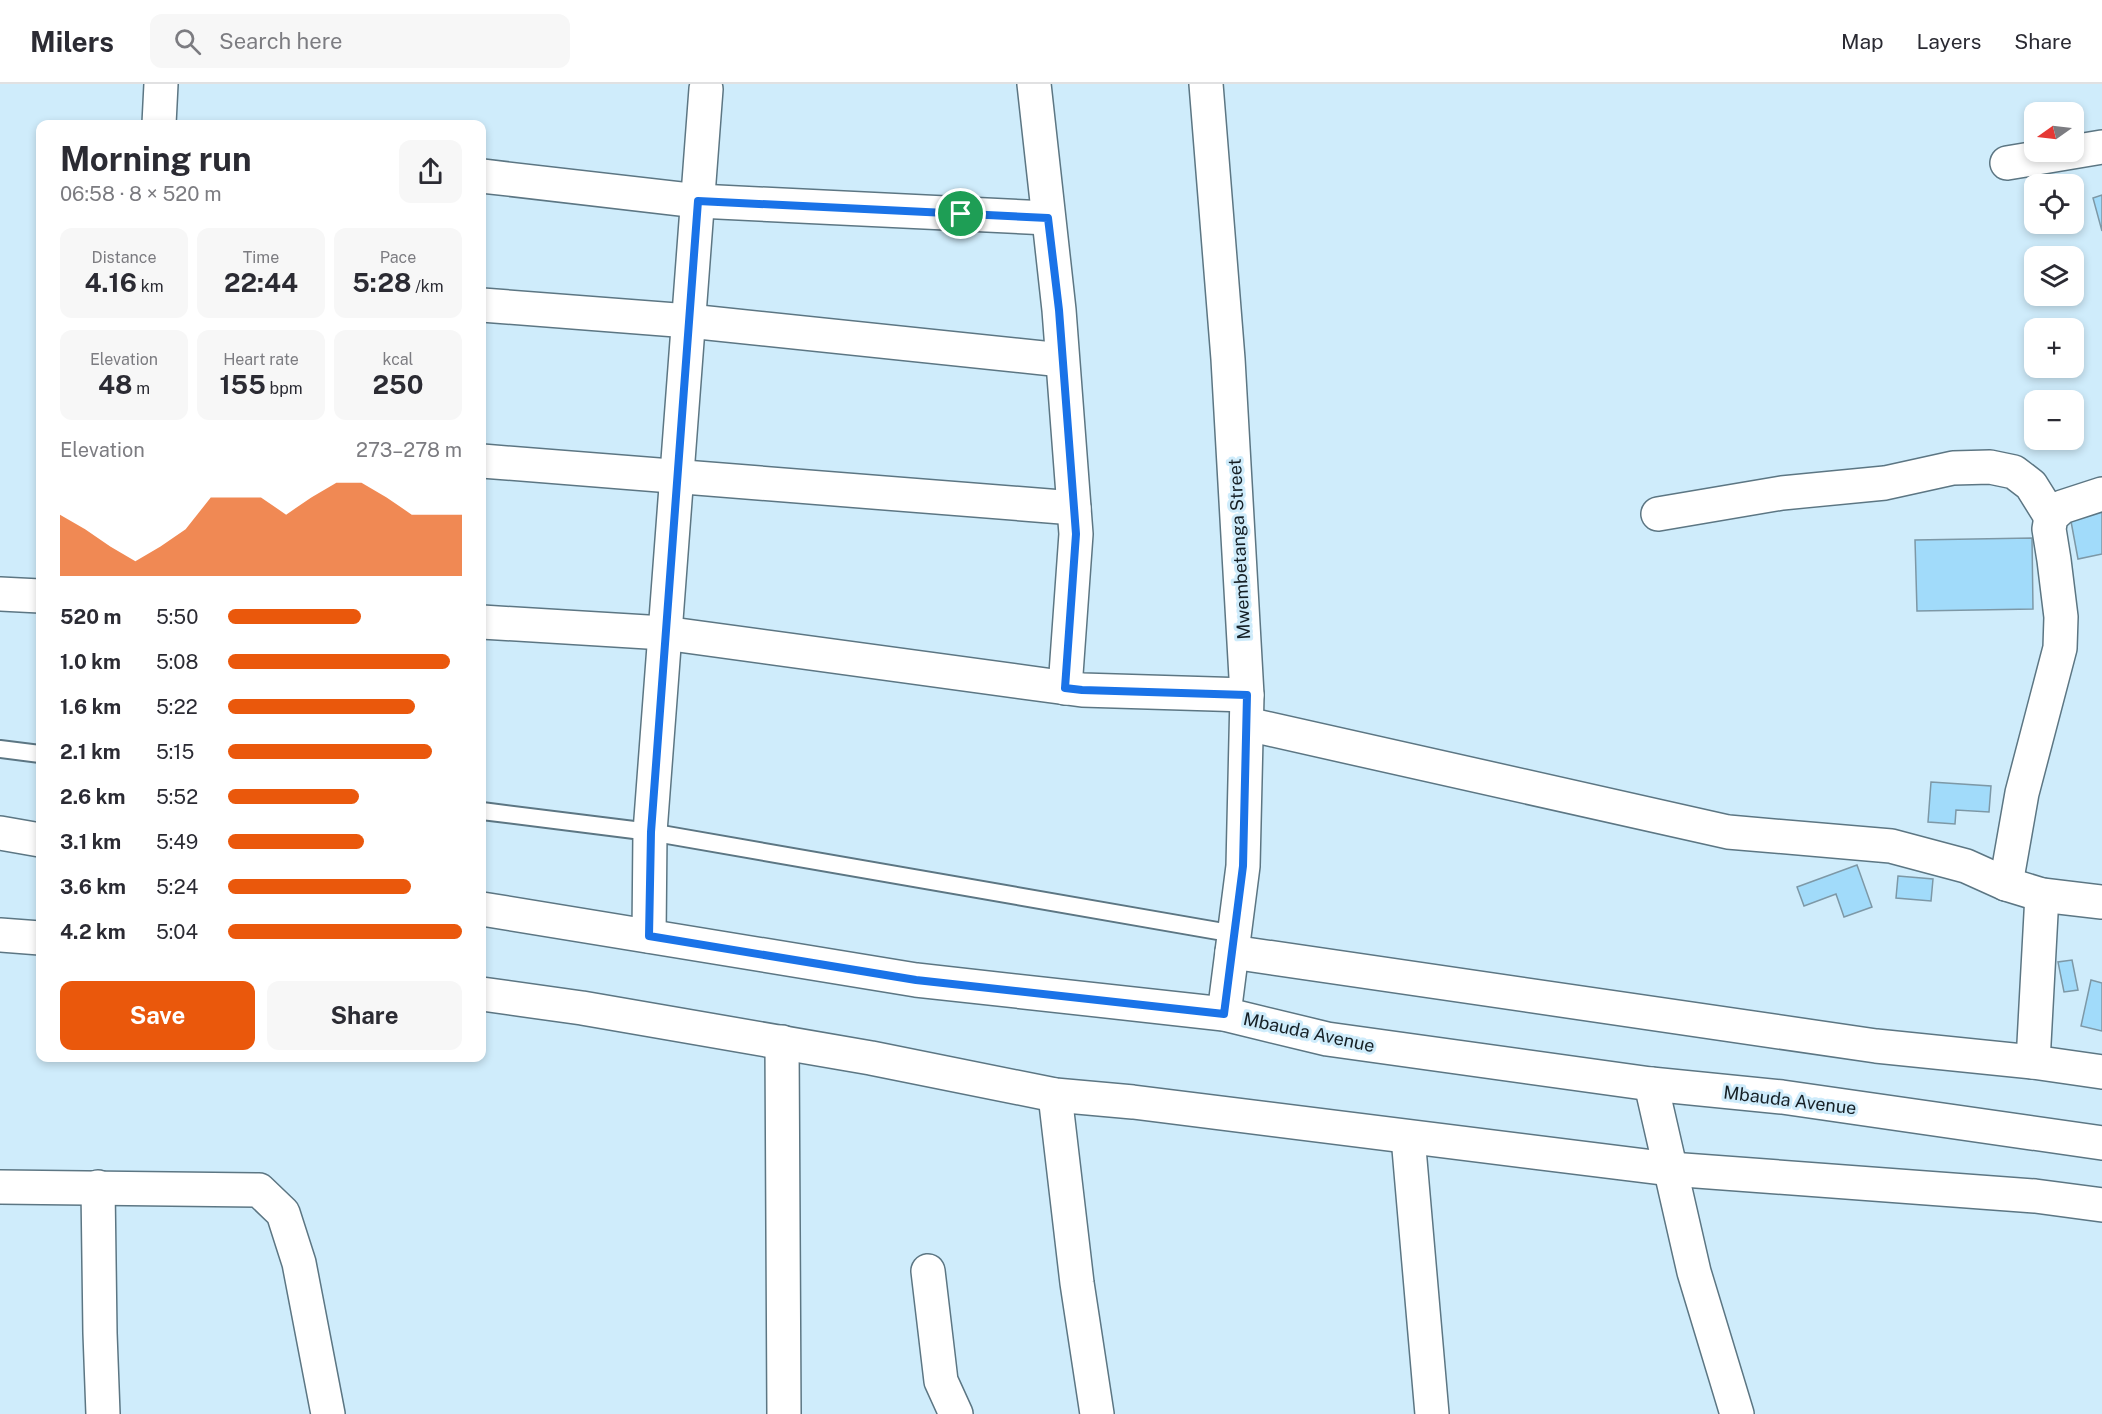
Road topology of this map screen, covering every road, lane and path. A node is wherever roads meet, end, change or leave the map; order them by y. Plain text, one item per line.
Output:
1 (160, 84) edge
2 (1034, 84) edge
3 (1206, 84) edge
4 (706, 89) dead end
5 (159, 120) edge
6 (2102, 147) edge
7 (2007, 163) dead end
8 (486, 176) edge
9 (698, 201) junction
10 (1048, 218) junction
11 (486, 305) edge
12 (689, 321) junction
13 (1062, 360) junction
14 (486, 461) edge
15 (677, 478) junction
16 (2102, 494) edge
17 (1074, 508) junction
18 (1658, 514) dead end
19 (2051, 517) junction
20 (0, 594) edge
21 (36, 596) edge
22 (486, 622) edge
23 (664, 633) junction
24 (1065, 688) junction
25 (1247, 710) junction
26 (0, 748) edge
27 (36, 753) edge
28 (486, 811) edge
29 (651, 832) junction
30 (0, 834) edge
31 (36, 839) edge
32 (2006, 884) junction
33 (2042, 895) junction
34 (2102, 902) edge
35 (486, 910) edge
36 (0, 934) edge
37 (649, 936) junction
38 (36, 938) edge
39 (1233, 943) junction
40 (486, 995) edge
41 (1224, 1014) junction
42 (782, 1042) junction
43 (2033, 1062) junction
44 (2102, 1072) edge
45 (1651, 1084) junction
46 (1055, 1095) junction
47 (1408, 1137) junction
48 (2102, 1143) edge
49 (1670, 1169) junction
50 (0, 1186) edge
51 (98, 1187) junction
52 (2102, 1205) edge
53 (928, 1270) dead end
54 (103, 1414) edge
55 (328, 1414) edge
56 (784, 1414) edge
57 (956, 1414) edge
58 (1097, 1414) edge
59 (1432, 1414) edge
60 (1737, 1414) edge

1 - 5 street
2 - 10 street
3 - 25 street, Mwembetanga Street
4 - 9 street
6 - 7 street
8 - 9 street
9 - 10 street
9 - 12 street
10 - 13 street
11 - 12 street
12 - 13 street
12 - 15 street
13 - 17 street
14 - 15 street
15 - 17 street
15 - 23 street
16 - 19 street
17 - 24 street
18 - 19 street
19 - 32 street
20 - 21 street
22 - 23 street
23 - 24 street
23 - 29 street
24 - 25 street
25 - 32 street
25 - 39 street, Mwembetanga Street
26 - 27 lane
28 - 29 lane
29 - 37 street
29 - 39 lane
30 - 31 street
32 - 33 street
33 - 34 street
33 - 43 street
35 - 37 street, Mbauda Avenue
36 - 38 street
37 - 41 street, Mbauda Avenue
39 - 41 street, Mwembetanga Street
39 - 43 street
40 - 42 street
41 - 45 street, Mbauda Avenue
42 - 46 street
42 - 56 street
43 - 44 street
45 - 48 street, Mbauda Avenue
45 - 49 street
46 - 47 street
46 - 58 street
47 - 49 street
47 - 59 street
49 - 52 street
49 - 60 street
50 - 51 street
51 - 54 street
51 - 55 street
53 - 57 street

